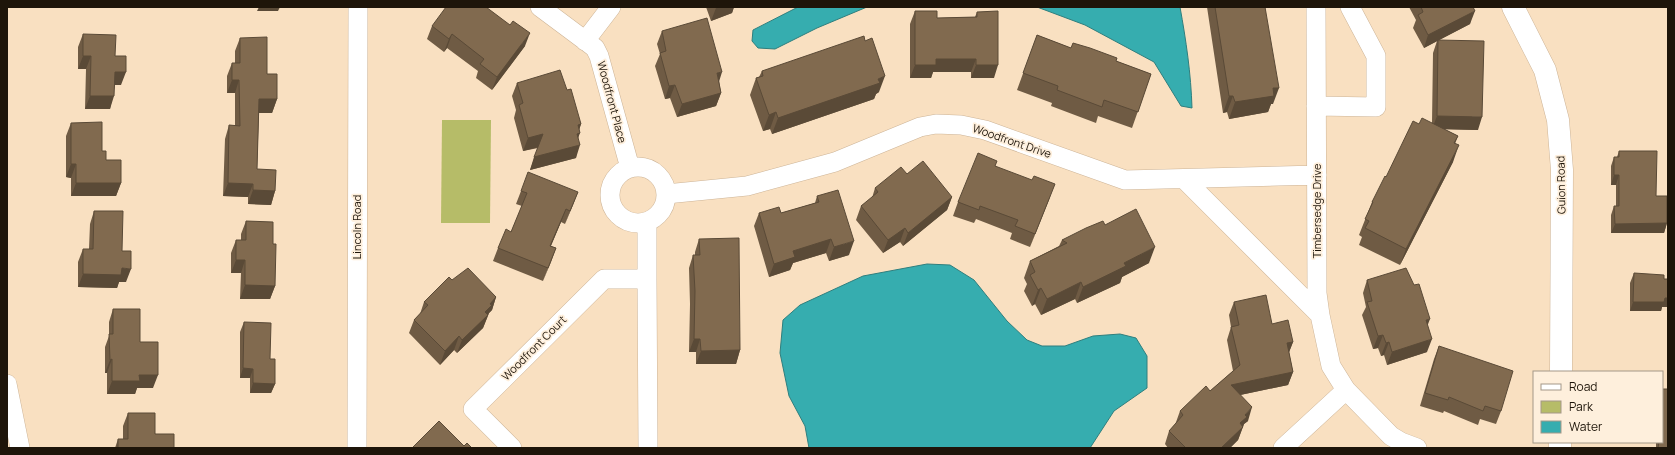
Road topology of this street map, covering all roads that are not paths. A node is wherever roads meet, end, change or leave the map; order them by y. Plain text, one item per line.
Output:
1 (358, 7) edge
2 (540, 7) edge
3 (611, 7) edge
4 (1316, 7) edge
5 (1350, 7) edge
6 (1513, 7) edge
7 (585, 41) junction
8 (1316, 106) junction
9 (630, 168) junction
10 (1316, 175) junction
11 (1184, 179) junction
12 (666, 194) junction
13 (647, 222) junction
14 (647, 278) junction
15 (1320, 315) junction
16 (1561, 371) edge
17 (7, 384) edge
18 (1346, 390) junction
19 (20, 448) edge
20 (357, 448) edge
21 (512, 448) edge
22 (648, 448) edge
23 (1283, 448) edge
24 (1417, 448) edge

1 - 20 street, Lincoln Road
2 - 7 street, Woodfront Place
3 - 7 street
4 - 8 street, Timbersedge Drive
5 - 8 street
6 - 16 street, Guion Road
7 - 9 street, Woodfront Place
8 - 10 street, Timbersedge Drive
9 - 12 street
9 - 13 street
10 - 11 street, Woodfront Drive
10 - 15 street, Timbersedge Drive
11 - 12 street, Woodfront Drive
11 - 15 street
12 - 13 street
13 - 14 street
14 - 21 street, Woodfront Court
14 - 22 street
15 - 18 street, Timbersedge Drive
17 - 19 street
18 - 23 street
18 - 24 street, Timbersedge Drive

